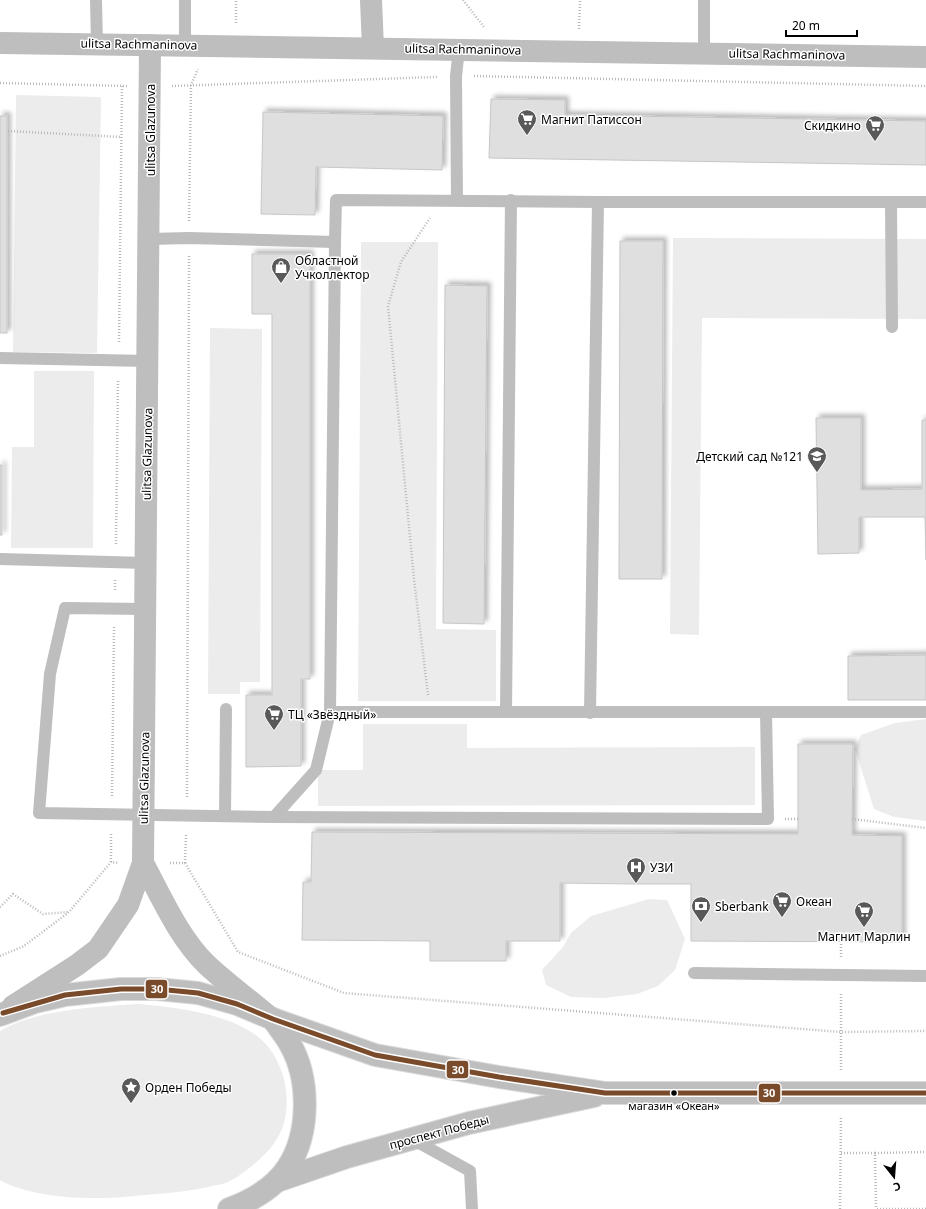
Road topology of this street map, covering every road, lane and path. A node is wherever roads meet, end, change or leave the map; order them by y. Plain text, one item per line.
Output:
1 (96, 0) edge
2 (186, 0) edge
3 (236, 0) edge
4 (371, 0) edge
5 (464, 0) edge
6 (580, 0) edge
7 (704, 0) edge
8 (236, 26) dead end
9 (486, 30) dead end
10 (0, 43) edge
11 (97, 44) junction
12 (150, 44) junction
13 (185, 45) junction
14 (207, 45) junction
15 (374, 48) junction
16 (459, 49) junction
17 (579, 51) junction
18 (704, 53) junction
19 (926, 57) edge
20 (456, 76) junction
21 (0, 83) edge
22 (192, 85) junction
23 (122, 86) junction
24 (926, 86) edge
25 (151, 87) junction
26 (8, 131) dead end
27 (122, 137) junction
28 (434, 200) junction
29 (457, 200) junction
30 (511, 200) junction
31 (598, 202) junction
32 (891, 202) junction
33 (926, 202) edge
34 (189, 238) junction
35 (150, 239) junction
36 (335, 242) junction
37 (892, 328) dead end
38 (0, 358) edge
39 (118, 360) junction
40 (148, 361) junction
41 (0, 559) edge
42 (115, 562) junction
43 (146, 563) junction
44 (114, 608) junction
45 (146, 609) junction
46 (226, 709) dead end
47 (330, 712) junction
48 (429, 712) junction
49 (506, 712) junction
50 (766, 712) junction
51 (926, 712) edge
52 (590, 713) junction
53 (112, 814) junction
54 (144, 814) junction
55 (187, 814) junction
56 (225, 816) junction
57 (274, 817) junction
58 (852, 819) dead end
59 (926, 828) edge
60 (111, 862) junction
61 (144, 863) junction
62 (185, 863) junction
63 (0, 907) edge
64 (69, 912) junction
65 (0, 956) edge
66 (694, 973) dead end
67 (926, 976) edge
68 (1, 1014) edge
69 (273, 1019) junction
70 (926, 1031) edge
71 (842, 1032) junction
72 (605, 1093) junction
73 (841, 1093) junction
74 (926, 1093) edge
75 (412, 1139) junction
76 (926, 1152) edge
77 (875, 1153) junction
78 (841, 1154) junction
79 (277, 1181) junction
80 (229, 1209) edge
81 (472, 1209) edge
82 (840, 1209) edge
83 (876, 1209) edge
84 (926, 1209) edge

1 - 11 lane
2 - 13 lane
3 - 8 path
4 - 15 street
5 - 9 path
6 - 17 path
7 - 18 lane
10 - 11 street, ulitsa Rachmaninova
11 - 12 street, ulitsa Rachmaninova
12 - 13 street, ulitsa Rachmaninova
12 - 25 street, ulitsa Glazunova
13 - 14 street, ulitsa Rachmaninova
14 - 15 street, ulitsa Rachmaninova
14 - 22 path
15 - 16 street, ulitsa Rachmaninova
16 - 17 street, ulitsa Rachmaninova
16 - 20 lane
17 - 18 street, ulitsa Rachmaninova
18 - 19 street, ulitsa Rachmaninova
20 - 22 path
20 - 24 path
20 - 29 lane
21 - 23 path
22 - 25 path
22 - 34 path
23 - 25 path
23 - 27 path
25 - 35 street, ulitsa Glazunova
26 - 27 path
27 - 39 path
28 - 29 lane
28 - 36 lane
28 - 48 path
29 - 30 lane
30 - 31 lane
30 - 49 lane
31 - 32 lane
31 - 52 lane
32 - 33 lane
32 - 37 lane
34 - 35 lane
34 - 36 lane
34 - 55 path
35 - 40 street, ulitsa Glazunova
36 - 47 lane
38 - 39 lane
39 - 40 lane
39 - 42 path
40 - 43 street, ulitsa Glazunova
41 - 42 lane
42 - 43 lane
42 - 44 path
43 - 45 street, ulitsa Glazunova
44 - 45 lane
44 - 53 path
44 - 53 lane
45 - 54 street, ulitsa Glazunova
46 - 56 lane
47 - 48 lane
47 - 57 lane
48 - 49 lane
49 - 52 lane
50 - 51 lane
50 - 52 lane
50 - 57 lane
53 - 54 lane
53 - 60 path
54 - 55 lane
54 - 61 street, ulitsa Glazunova
55 - 56 lane
55 - 62 path
56 - 57 lane
58 - 59 path
60 - 61 path
60 - 64 path
61 - 62 path
61 - 68 street, ulitsa Glazunova
61 - 69 street, ulitsa Glazunova
62 - 71 path
63 - 64 path
64 - 65 path
66 - 67 lane
68 - 69 street, проспект Победы
69 - 72 street, проспект Победы
69 - 79 street
70 - 71 path
71 - 73 path
72 - 73 street, проспект Победы
72 - 75 street, проспект Победы
73 - 74 street, проспект Победы
73 - 78 path
75 - 79 street, проспект Победы
75 - 81 lane
76 - 77 path
77 - 78 path
77 - 83 path
78 - 82 path
79 - 80 street
83 - 84 path

